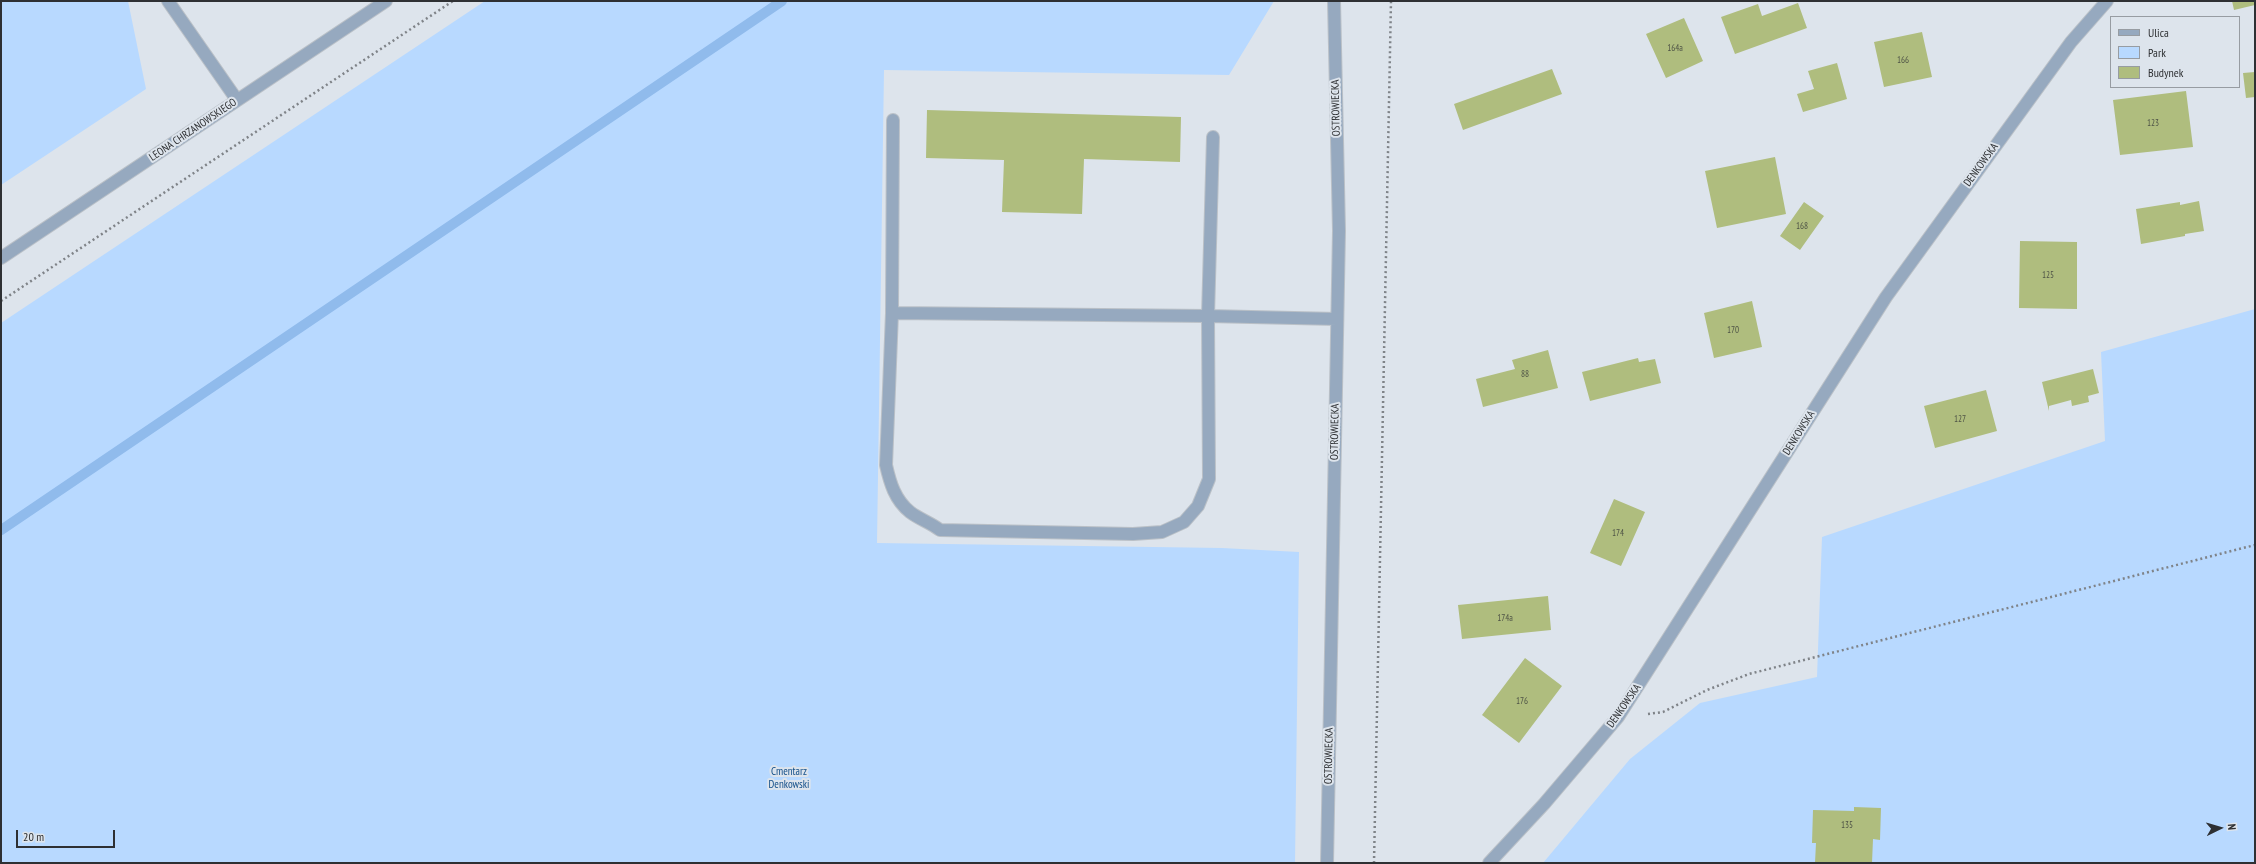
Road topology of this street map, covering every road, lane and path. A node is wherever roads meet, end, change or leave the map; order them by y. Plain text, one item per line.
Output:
1 (168, 1) edge
2 (386, 1) edge
3 (453, 1) edge
4 (1334, 1) edge
5 (1391, 1) edge
6 (2107, 1) edge
7 (237, 100) junction
8 (893, 120) dead end
9 (1213, 137) dead end
10 (1, 258) edge
11 (1, 301) edge
12 (892, 313) junction
13 (1208, 316) junction
14 (1337, 319) junction
15 (2255, 545) edge
16 (1618, 717) junction
17 (1327, 863) edge
18 (1374, 863) edge
19 (1489, 863) edge

1 - 7 street
2 - 7 street, LEONA CHRZANOWSKIEGO
3 - 11 path
4 - 14 street, OSTROWIECKA
5 - 18 path
6 - 16 street, DENKOWSKA
7 - 10 street, LEONA CHRZANOWSKIEGO
8 - 12 street
9 - 13 street
12 - 13 street
12 - 13 street
13 - 14 street
14 - 17 street, OSTROWIECKA
15 - 16 path
16 - 19 street, DENKOWSKA

